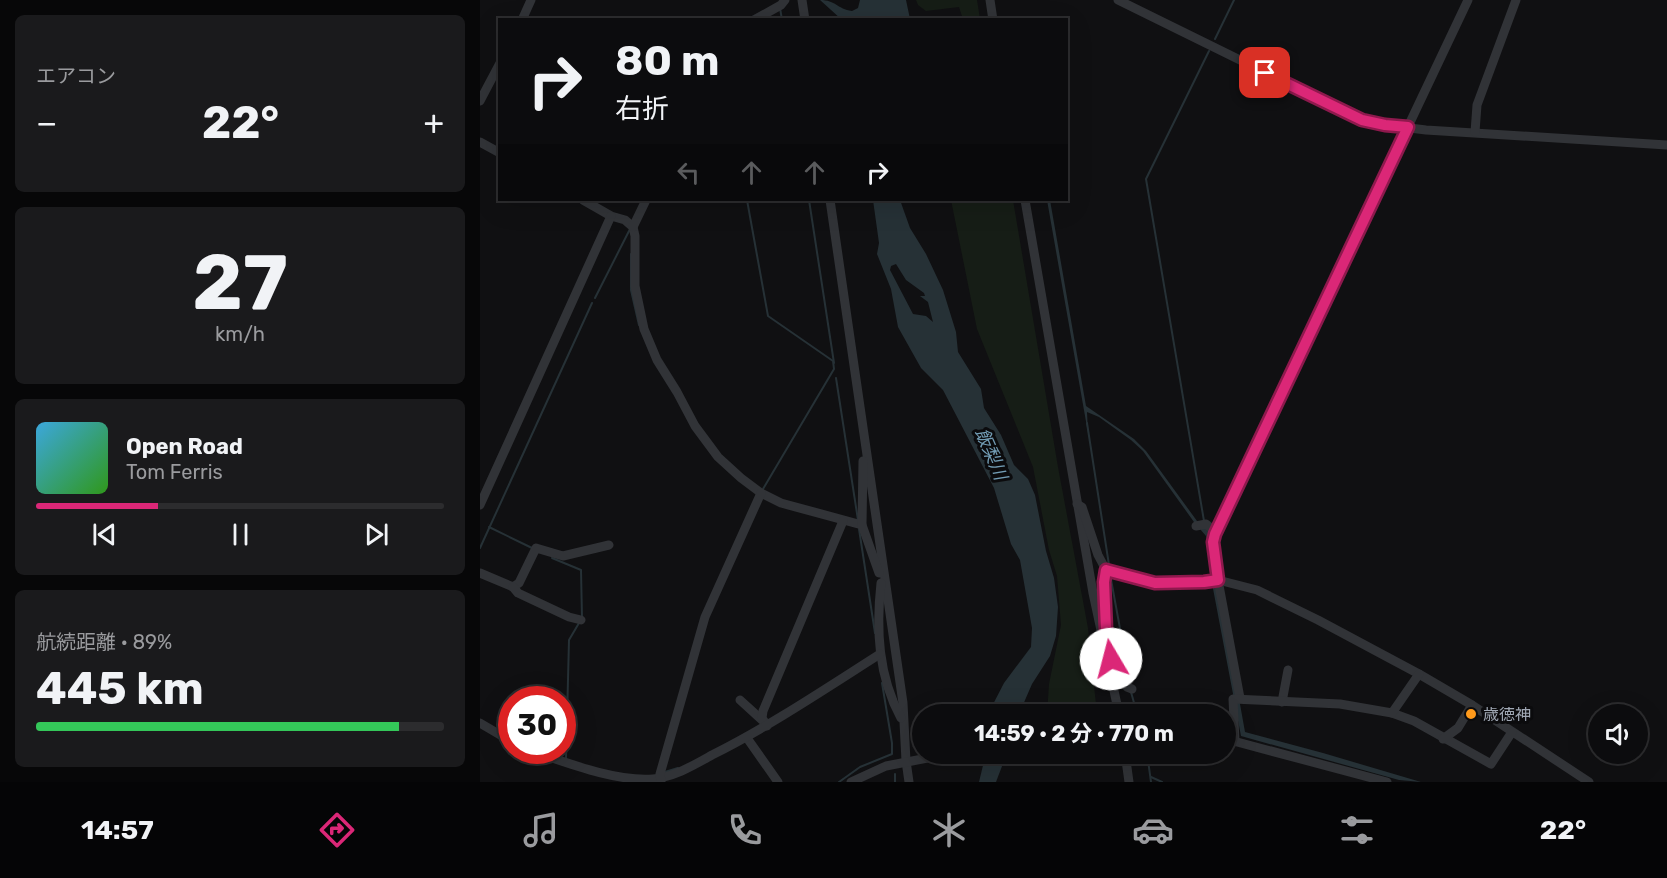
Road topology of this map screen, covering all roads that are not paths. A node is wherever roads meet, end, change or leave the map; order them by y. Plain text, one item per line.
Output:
1 (531, 0) edge
2 (785, 0) edge
3 (802, 0) edge
4 (990, 0) edge
5 (1118, 0) edge
6 (1468, 0) edge
7 (1516, 0) edge
8 (523, 18) edge
9 (758, 18) edge
10 (804, 18) edge
11 (993, 18) edge
12 (498, 67) edge
13 (480, 101) edge
14 (1408, 127) junction
15 (1475, 132) junction
16 (480, 142) edge
17 (1667, 145) edge
18 (498, 152) edge
19 (585, 201) edge
20 (646, 201) edge
21 (830, 201) edge
22 (1024, 201) edge
23 (611, 216) junction
24 (633, 227) junction
25 (867, 454) junction
26 (760, 493) junction
27 (1077, 504) junction
28 (480, 506) edge
29 (843, 521) junction
30 (1202, 524) dead end
31 (862, 525) junction
32 (1216, 532) junction
33 (609, 545) dead end
34 (1106, 570) junction
35 (480, 573) edge
36 (883, 577) junction
37 (1215, 580) junction
38 (513, 587) junction
39 (581, 620) dead end
40 (880, 654) junction
41 (1106, 654) junction
42 (1288, 670) dead end
43 (1419, 674) junction
44 (1131, 688) dead end
45 (1238, 699) junction
46 (740, 700) dead end
47 (1282, 702) junction
48 (1117, 704) edge
49 (1232, 704) edge
50 (1472, 705) junction
51 (1392, 713) junction
52 (902, 720) junction
53 (480, 723) edge
54 (765, 723) junction
55 (1512, 732) junction
56 (498, 734) edge
57 (747, 738) junction
58 (1443, 739) junction
59 (1236, 742) edge
60 (909, 760) junction
61 (912, 760) edge
62 (570, 764) edge
63 (1127, 764) edge
64 (660, 777) edge
65 (778, 782) edge
66 (851, 782) edge
67 (909, 782) edge
68 (1129, 782) edge
69 (1387, 782) edge
70 (1589, 782) edge

1 - 8 street
2 - 9 street
3 - 10 street
4 - 11 street
5 - 14 street
6 - 14 street
7 - 15 street
12 - 13 street
14 - 15 street
14 - 32 street
15 - 17 street
16 - 18 street
19 - 23 street
20 - 24 street
21 - 25 street
22 - 27 street
23 - 24 street
23 - 28 street
24 - 26 street
25 - 31 street
25 - 36 street
26 - 29 street
26 - 64 street
27 - 34 street
27 - 41 street
29 - 31 street
29 - 54 street
30 - 32 street
31 - 36 street
32 - 37 street
33 - 38 street
34 - 37 street
34 - 41 street
35 - 38 street
36 - 40 street
36 - 52 street
37 - 43 street
37 - 45 street
38 - 39 street
40 - 52 street
40 - 54 street
41 - 44 street
41 - 48 street
42 - 47 street
43 - 50 street
43 - 51 street
45 - 47 street
45 - 49 street
46 - 54 street
47 - 51 street
50 - 55 street
50 - 58 street
51 - 58 street
52 - 60 street
53 - 56 street
54 - 57 street
55 - 58 street
55 - 70 street
57 - 64 street
57 - 65 street
59 - 69 street
60 - 61 street
60 - 66 street
60 - 67 street
62 - 64 street
63 - 68 street

